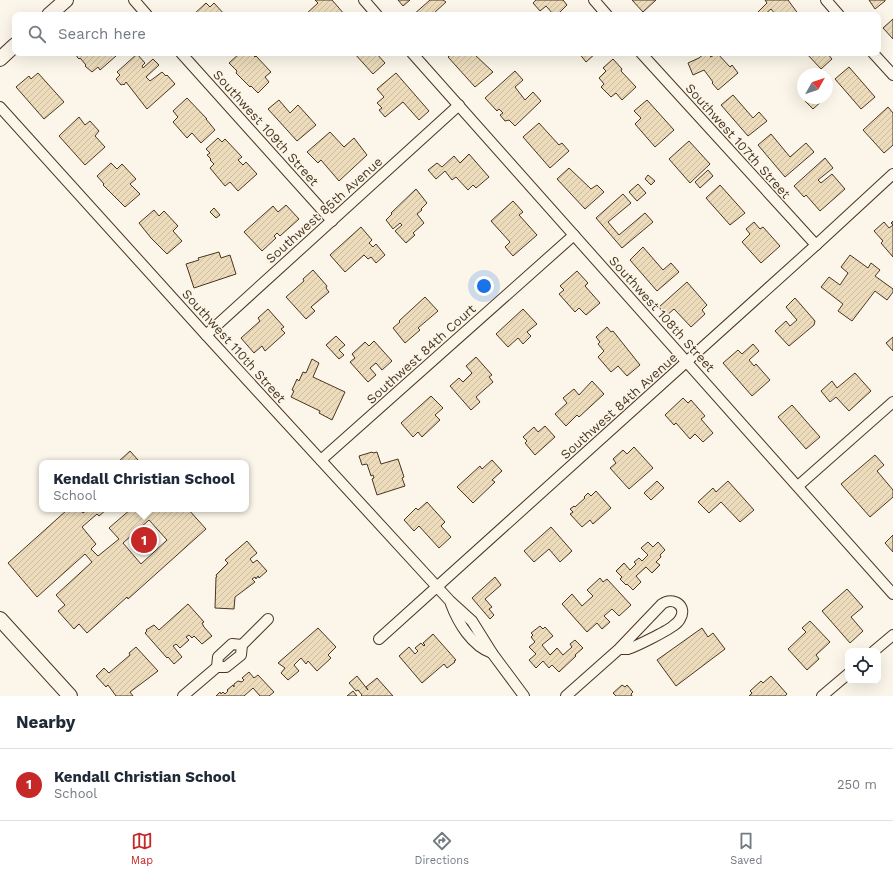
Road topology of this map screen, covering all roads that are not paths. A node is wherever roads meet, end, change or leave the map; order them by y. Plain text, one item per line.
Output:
1 (66, 0) edge
2 (134, 0) edge
3 (364, 0) edge
4 (594, 0) edge
5 (826, 0) edge
6 (52, 12) edge
7 (144, 12) edge
8 (374, 12) edge
9 (604, 12) edge
10 (836, 12) edge
11 (12, 48) edge
12 (184, 56) edge
13 (415, 56) edge
14 (644, 56) edge
15 (876, 56) edge
16 (0, 59) edge
17 (893, 75) edge
18 (459, 105) junction
19 (0, 107) edge
20 (893, 174) edge
21 (332, 221) junction
22 (574, 235) junction
23 (816, 245) junction
24 (206, 335) junction
25 (687, 361) junction
26 (893, 402) edge
27 (322, 460) junction
28 (798, 486) junction
29 (438, 587) junction
30 (893, 594) edge
31 (0, 619) edge
32 (268, 619) dead end
33 (893, 635) edge
34 (378, 639) dead end
35 (878, 648) edge
36 (618, 649) junction
37 (845, 677) edge
38 (70, 696) edge
39 (183, 696) edge
40 (524, 696) edge
41 (566, 696) edge
42 (822, 696) edge

1 - 6 main road
2 - 7 street
3 - 8 street
4 - 9 street
5 - 10 street
11 - 16 main road
12 - 21 street, Southwest 109th Street
13 - 18 street, Southwest 108th Street
14 - 23 street, Southwest 107th Street
15 - 17 street
18 - 21 street, Southwest 85th Avenue
18 - 22 street, Southwest 108th Street
19 - 24 street, Southwest 110th Street
20 - 23 street, Southwest 84th Avenue
21 - 24 street, Southwest 85th Avenue
22 - 25 street, Southwest 108th Street
22 - 27 street, Southwest 84th Court
23 - 25 street, Southwest 84th Avenue
24 - 27 street, Southwest 110th Street
25 - 28 street, Southwest 108th Street
25 - 29 street, Southwest 84th Avenue
26 - 28 street
27 - 29 street, Southwest 110th Street
28 - 30 street, Southwest 108th Street
29 - 34 street, Southwest 84th Avenue
29 - 40 street, Southwest 110th Street
31 - 38 main road
32 - 39 street
33 - 35 street
36 - 36 street
36 - 41 street
37 - 42 street

